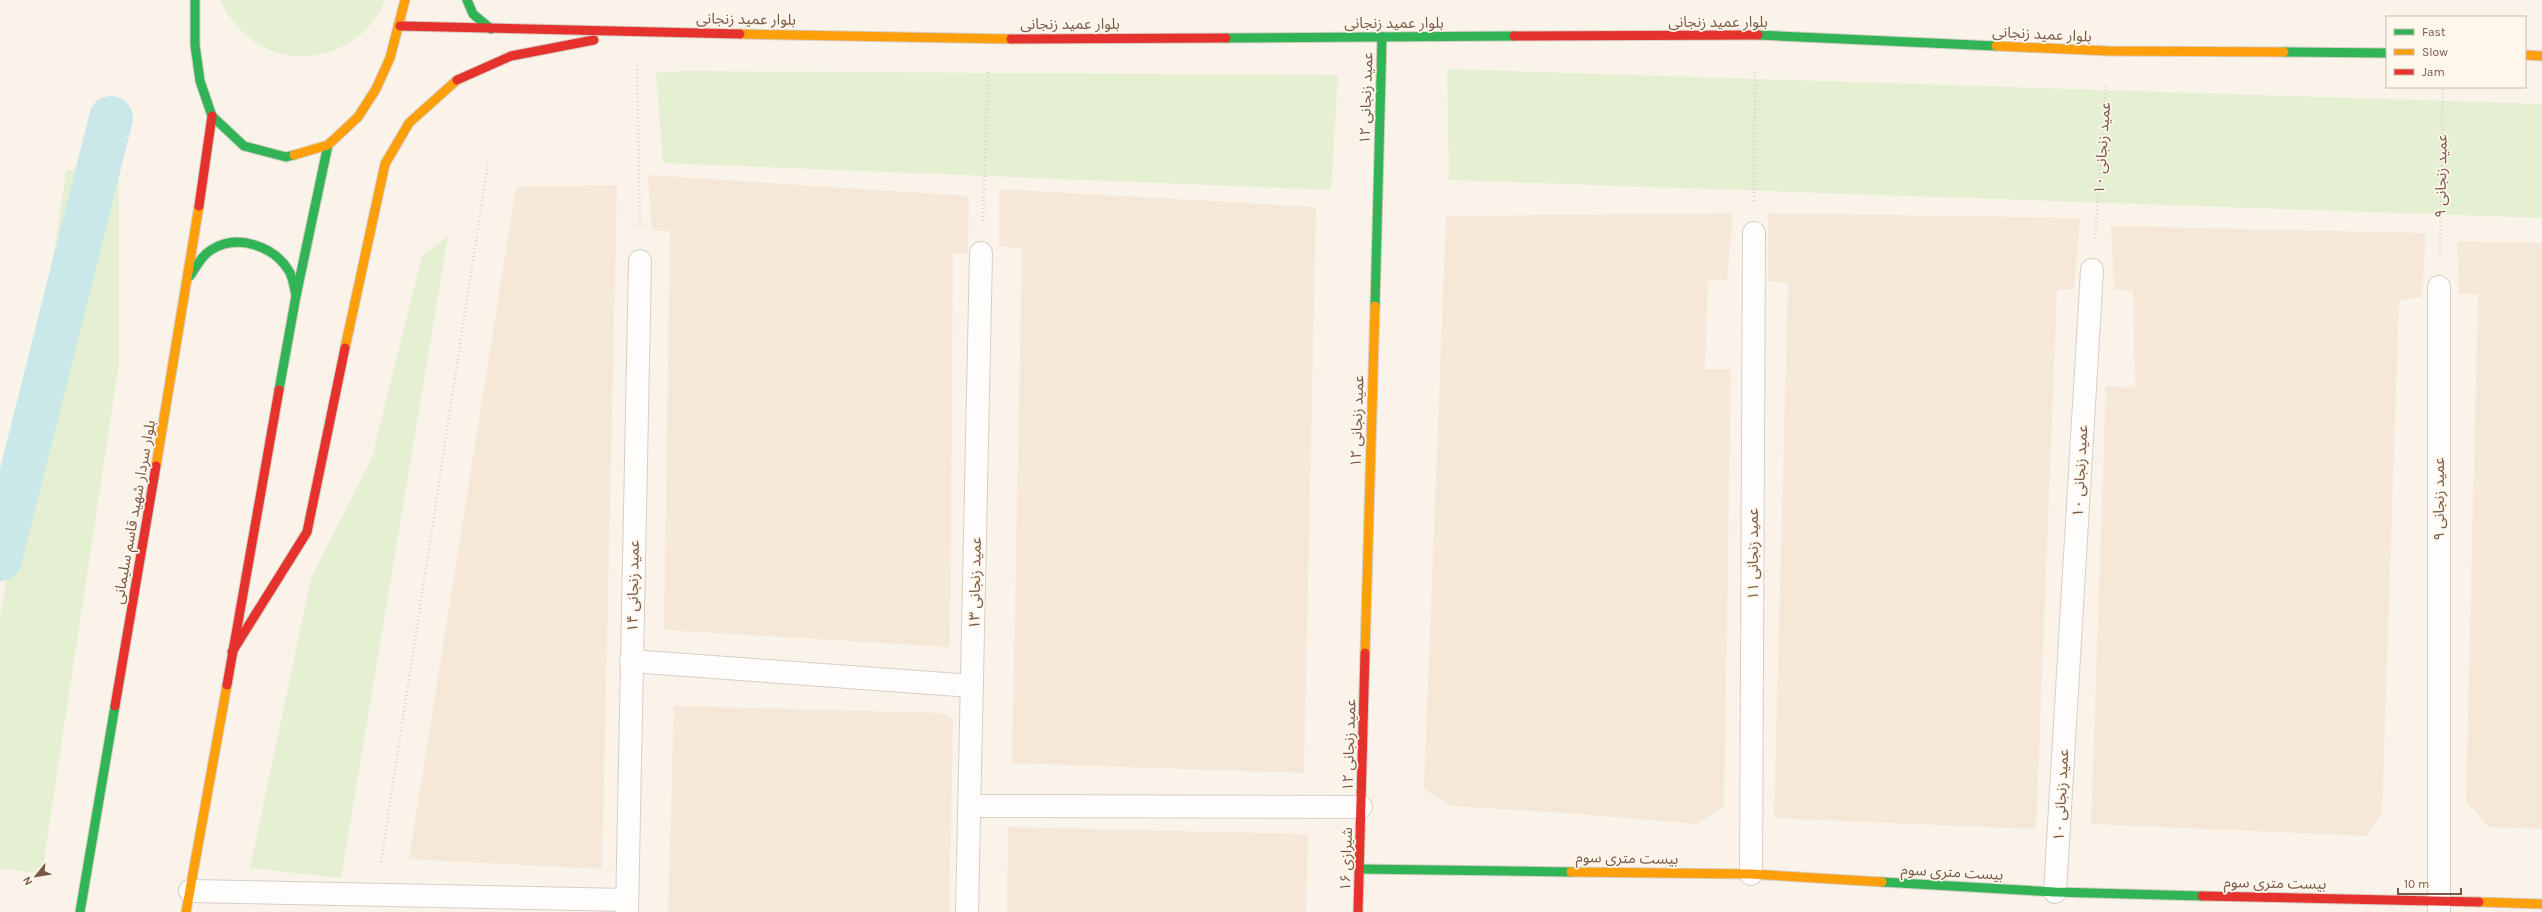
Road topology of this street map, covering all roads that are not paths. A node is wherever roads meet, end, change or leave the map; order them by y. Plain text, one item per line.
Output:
1 (196, 0) edge
2 (406, 0) edge
3 (467, 0) edge
4 (400, 26) junction
5 (491, 29) junction
6 (637, 31) junction
7 (1382, 37) junction
8 (2386, 53) edge
9 (2526, 55) edge
10 (2542, 56) edge
11 (212, 116) junction
12 (328, 145) junction
13 (1754, 233) road end
14 (981, 253) road end
15 (640, 261) road end
16 (2092, 270) road end
17 (188, 279) junction
18 (2439, 287) road end
19 (296, 296) junction
20 (232, 652) junction
21 (631, 661) junction
22 (972, 686) junction
23 (970, 806) junction
24 (1361, 807) junction
25 (1360, 869) junction
26 (1751, 874) junction
27 (190, 891) junction
28 (2055, 892) junction
29 (374, 903) edge
30 (2542, 904) edge
31 (627, 906) edge
32 (2439, 906) edge
33 (80, 912) edge
34 (186, 912) edge
35 (968, 912) edge
36 (1358, 912) edge

1 - 11 main road
2 - 4 main road
3 - 5 main road
4 - 5 main road, بلوار عمید زنجانی
4 - 12 main road
5 - 6 main road, بلوار عمید زنجانی
6 - 7 main road, بلوار عمید زنجانی
6 - 20 main road
7 - 8 main road, بلوار عمید زنجانی
7 - 24 main road, عمید زنجانی ۱۲
9 - 10 main road
11 - 12 main road
11 - 17 main road, بلوار سردار شهید قاسم سلیمانی
12 - 19 main road
13 - 26 street, عمید زنجانی ۱۱
14 - 22 street, عمید زنجانی ۱۳
15 - 21 street, عمید زنجانی ۱۴
16 - 28 street, عمید زنجانی ۱۰
17 - 19 main road
17 - 33 main road, بلوار سردار شهید قاسم سلیمانی
18 - 32 street, عمید زنجانی ۹
19 - 20 main road
20 - 27 main road
21 - 22 street
21 - 31 street, عمید زنجانی ۱۴
22 - 23 street, عمید زنجانی ۱۳
23 - 24 street
23 - 35 street, عمید زنجانی ۱۳
24 - 25 main road, شیرازی ۱۶
25 - 26 main road, بیست متری سوم
25 - 36 main road, شیرازی ۱۶
26 - 28 main road, بیست متری سوم
27 - 29 street
27 - 34 main road
28 - 32 main road, بیست متری سوم
29 - 31 street
30 - 32 main road, بیست متری سوم

